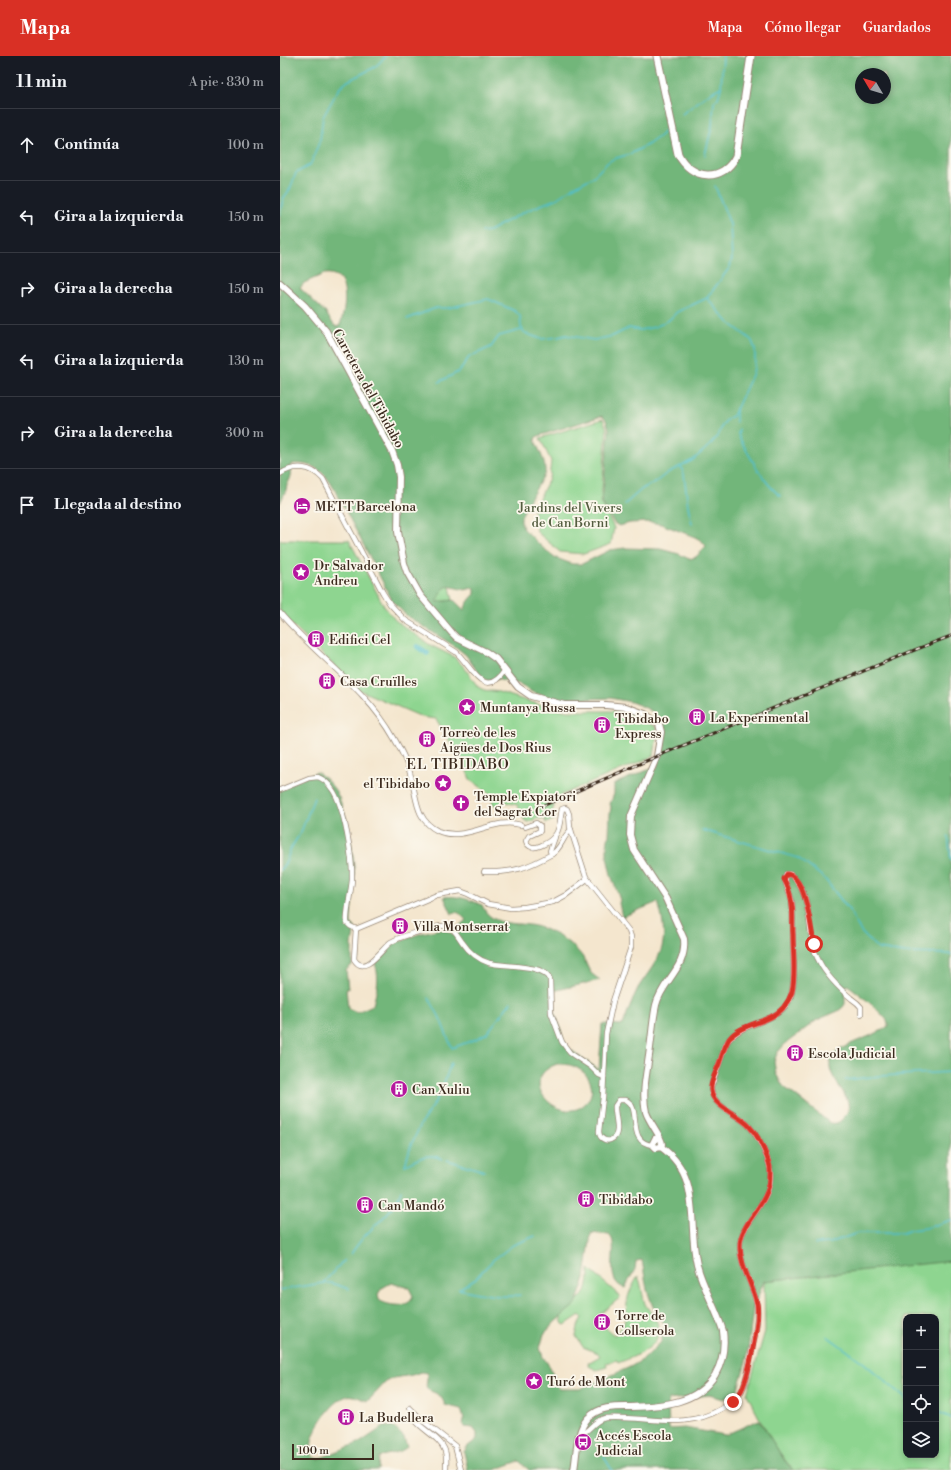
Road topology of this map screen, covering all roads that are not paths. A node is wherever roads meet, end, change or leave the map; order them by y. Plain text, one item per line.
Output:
1 (657, 56) edge
2 (661, 56) edge
3 (747, 56) edge
4 (751, 56) edge
5 (280, 283) edge
6 (280, 474) edge
7 (280, 613) edge
8 (505, 670) junction
9 (280, 790) edge
10 (571, 830) junction
11 (555, 836) junction
12 (552, 854) junction
13 (484, 872) dead end
14 (587, 879) junction
15 (356, 929) junction
16 (861, 1014) dead end
17 (604, 1077) junction
18 (659, 1138) junction
19 (653, 1145) junction
20 (661, 1147) junction
21 (410, 1408) dead end
22 (416, 1414) junction
23 (580, 1435) junction
24 (446, 1470) edge
25 (461, 1470) edge
26 (574, 1470) edge

1 - 4 main road
2 - 3 main road
5 - 8 street, Carretera del Tibidabo
6 - 8 street
7 - 11 street
8 - 18 street, Carretera del Tibidabo
9 - 15 street
10 - 11 street
10 - 12 street
10 - 14 street
11 - 12 street
12 - 13 street
14 - 15 street
14 - 17 street
15 - 17 street
16 - 23 street
17 - 19 street
18 - 19 street
18 - 20 street
19 - 20 street
20 - 23 street
21 - 22 street
22 - 24 street
22 - 25 street
23 - 26 street

